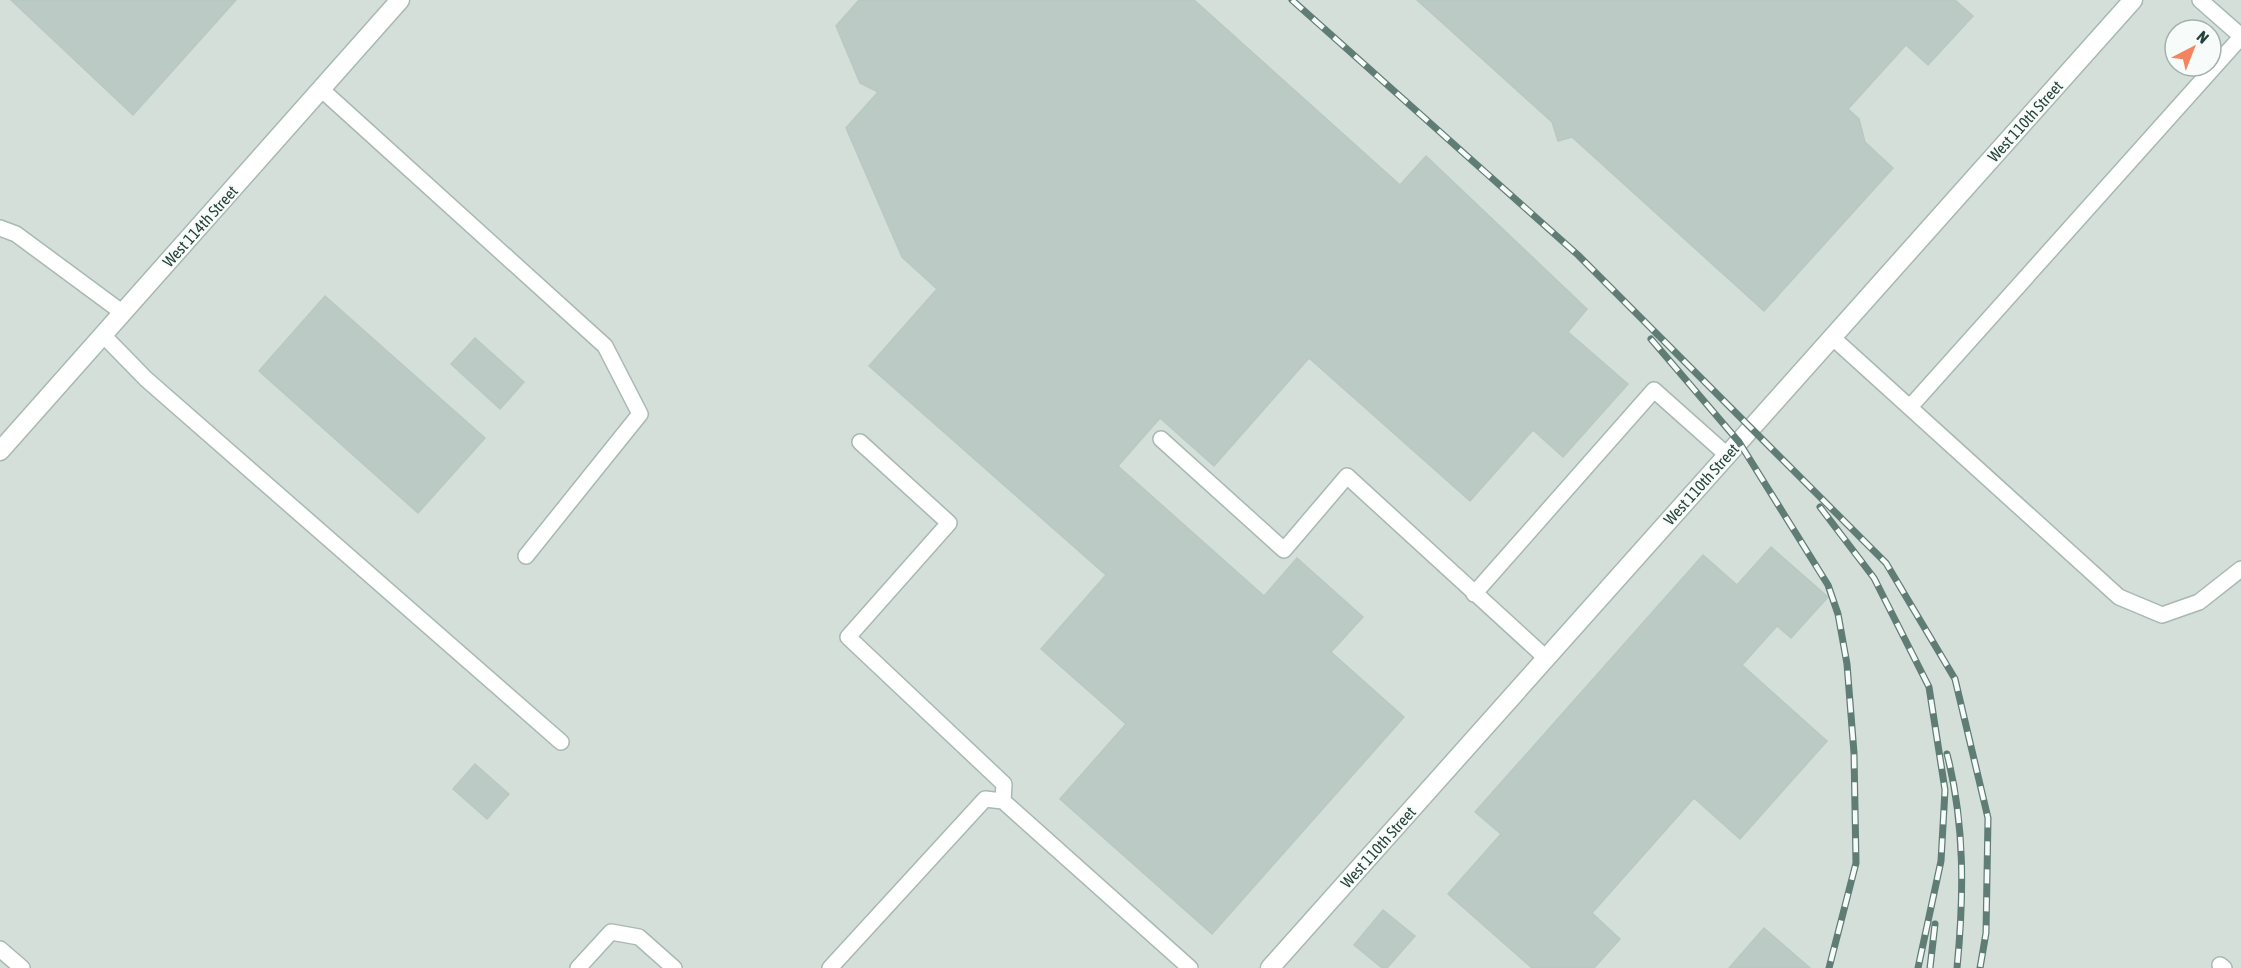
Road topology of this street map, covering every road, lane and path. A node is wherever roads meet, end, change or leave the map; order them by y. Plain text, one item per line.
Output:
1 (400, 0) edge
2 (2133, 0) edge
3 (2200, 0) edge
4 (2241, 36) edge
5 (321, 89) junction
6 (0, 228) edge
7 (123, 313) junction
8 (103, 335) junction
9 (1832, 337) junction
10 (1910, 407) junction
11 (1161, 439) dead end
12 (860, 442) dead end
13 (0, 451) edge
14 (1727, 455) junction
15 (526, 556) dead end
16 (2241, 569) edge
17 (1474, 594) junction
18 (1546, 658) junction
19 (561, 742) dead end
20 (1003, 801) junction
21 (0, 950) edge
22 (22, 968) edge
23 (578, 968) edge
24 (674, 968) edge
25 (830, 968) edge
26 (1190, 968) edge
27 (1270, 968) edge

1 - 5 street, West 114th Street
2 - 9 street, West 110th Street
3 - 4 lane
4 - 10 lane
5 - 7 street, West 114th Street
5 - 15 lane
6 - 7 lane
7 - 8 street, West 114th Street
8 - 13 street, West 114th Street
8 - 19 lane
9 - 10 lane
9 - 14 street, West 110th Street
10 - 16 lane
11 - 17 lane
12 - 20 lane
14 - 17 lane
14 - 18 street, West 110th Street
17 - 18 lane
18 - 27 street, West 110th Street
20 - 25 lane
20 - 26 lane
21 - 22 lane
23 - 24 lane

